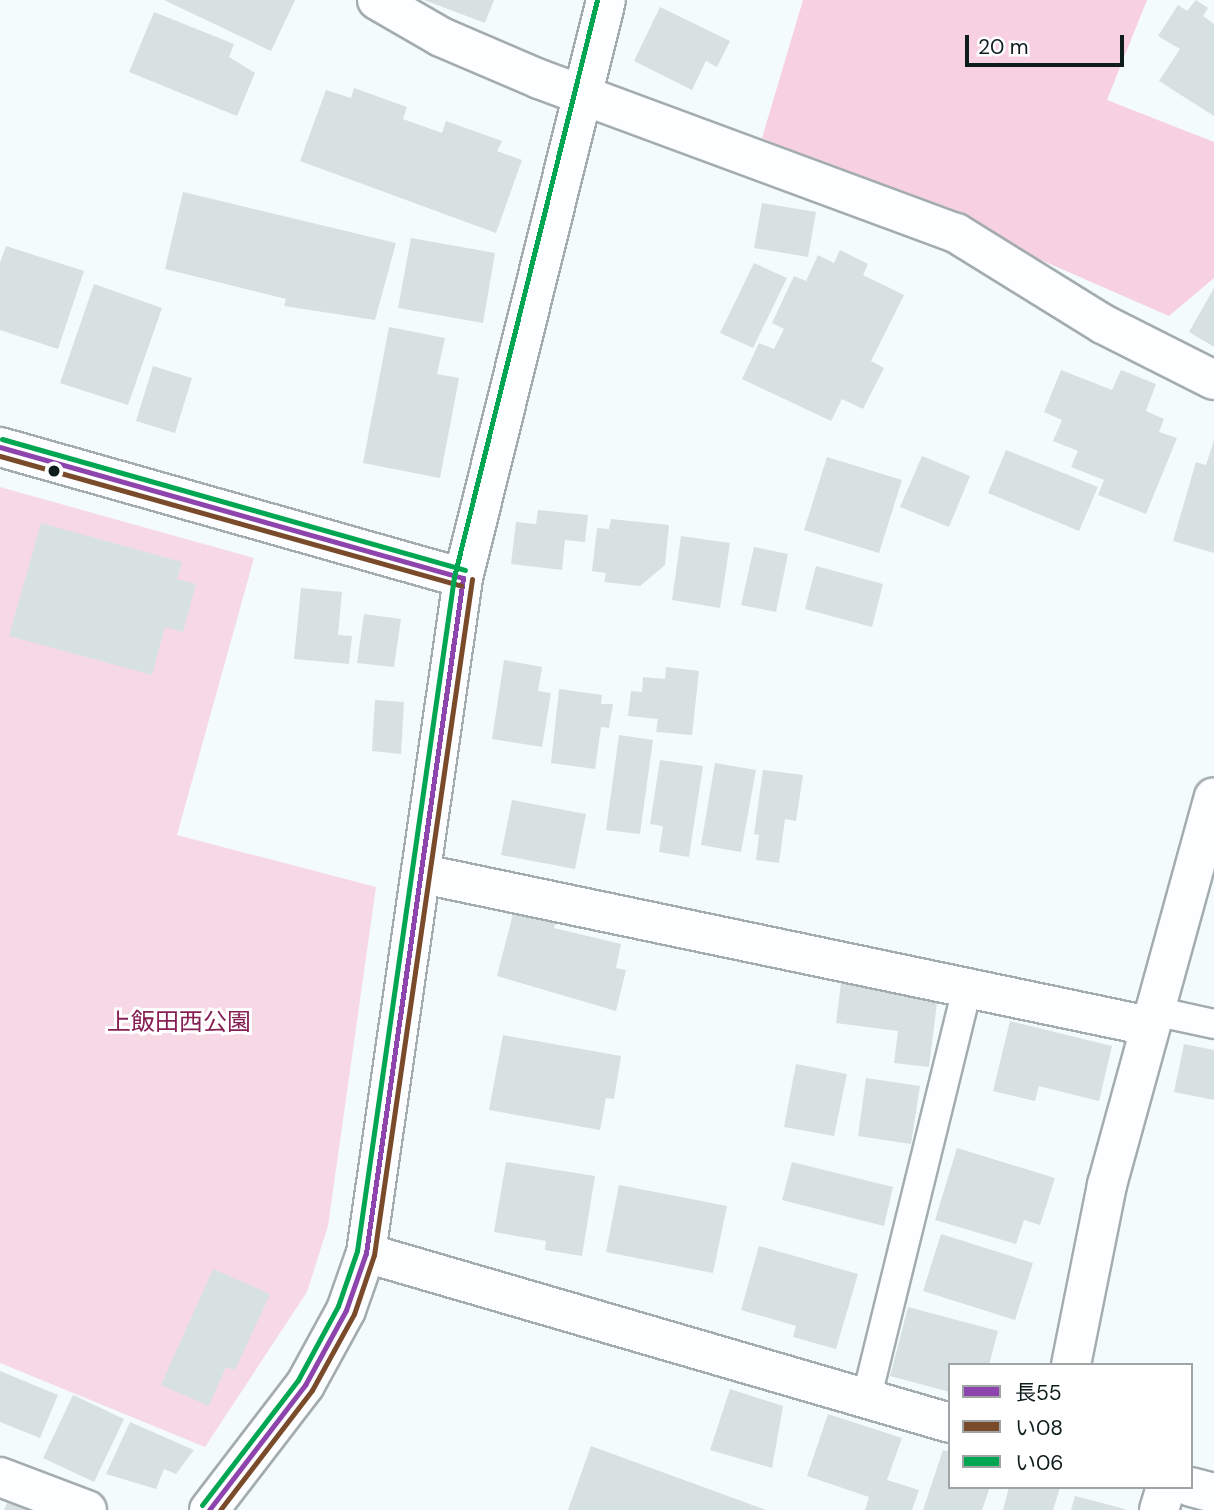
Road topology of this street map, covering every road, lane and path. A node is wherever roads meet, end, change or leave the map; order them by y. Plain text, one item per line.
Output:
1 (377, 0) edge
2 (606, 0) edge
3 (585, 97) junction
4 (1214, 380) edge
5 (0, 447) edge
6 (463, 578) junction
7 (1214, 797) edge
8 (423, 874) junction
9 (967, 988) junction
10 (1151, 1018) junction
11 (1214, 1024) edge
12 (366, 1253) junction
13 (1071, 1363) edge
14 (866, 1399) junction
15 (948, 1422) edge
16 (0, 1477) edge
17 (1193, 1488) edge
18 (1165, 1489) edge
19 (1214, 1493) edge
20 (87, 1510) edge
21 (209, 1510) edge
22 (1159, 1510) edge

1 - 3 street
2 - 3 street
3 - 4 street
3 - 6 street
5 - 6 street
6 - 8 street
7 - 10 street
8 - 9 street
8 - 12 street
9 - 10 street
9 - 14 lane
10 - 11 lane
10 - 13 street
12 - 14 street
12 - 21 street
14 - 15 street
16 - 20 street
17 - 19 street
18 - 22 street

